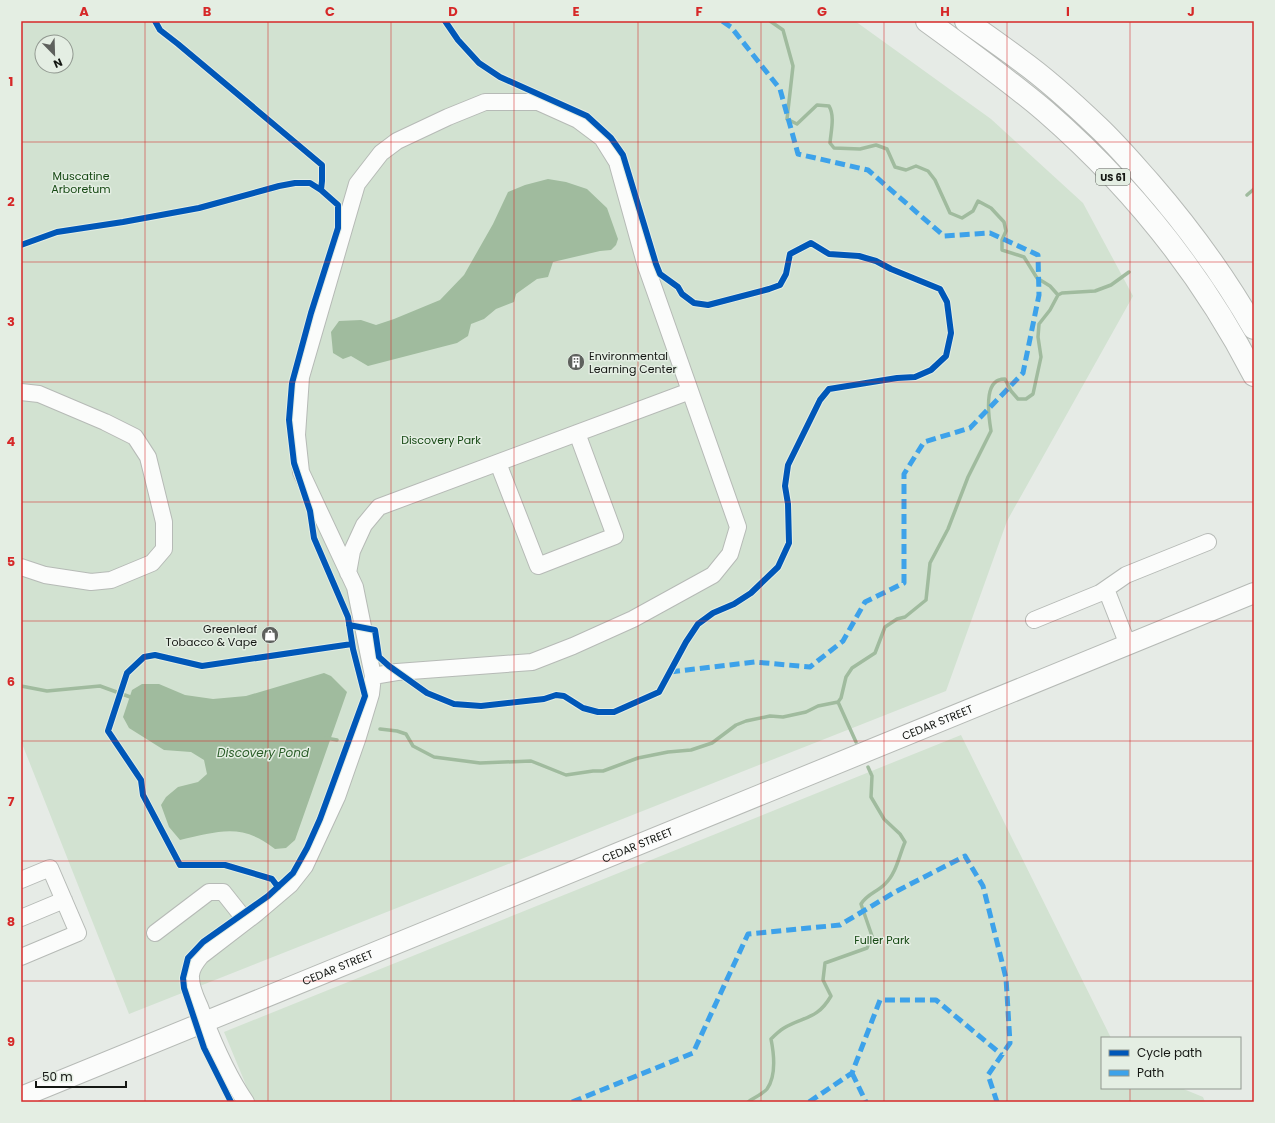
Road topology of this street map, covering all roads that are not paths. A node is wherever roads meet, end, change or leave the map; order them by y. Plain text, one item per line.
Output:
1 (927, 21) edge
2 (966, 21) edge
3 (1254, 328) edge
4 (1254, 375) edge
5 (690, 391) junction
6 (21, 392) edge
7 (577, 433) junction
8 (498, 463) junction
9 (1208, 542) dead end
10 (21, 567) edge
11 (348, 573) junction
12 (1106, 589) junction
13 (1254, 593) edge
14 (1034, 620) dead end
15 (1128, 645) junction
16 (373, 676) junction
17 (21, 880) edge
18 (64, 900) junction
19 (21, 918) edge
20 (246, 921) junction
21 (155, 933) dead end
22 (21, 957) edge
23 (205, 1022) junction
24 (21, 1097) edge
25 (246, 1102) edge

1 - 4 highway, US 61
2 - 3 highway, US 61
5 - 7 lane
5 - 11 lane
5 - 16 lane
6 - 10 lane
7 - 8 lane
7 - 8 lane
8 - 11 lane
9 - 12 lane
11 - 16 lane
12 - 14 lane
12 - 15 lane
13 - 15 main road, CEDAR STREET
15 - 23 main road, CEDAR STREET
16 - 20 lane
17 - 18 lane
18 - 19 lane
18 - 22 lane
20 - 21 lane
20 - 23 lane
23 - 24 main road, CEDAR STREET
23 - 25 lane

